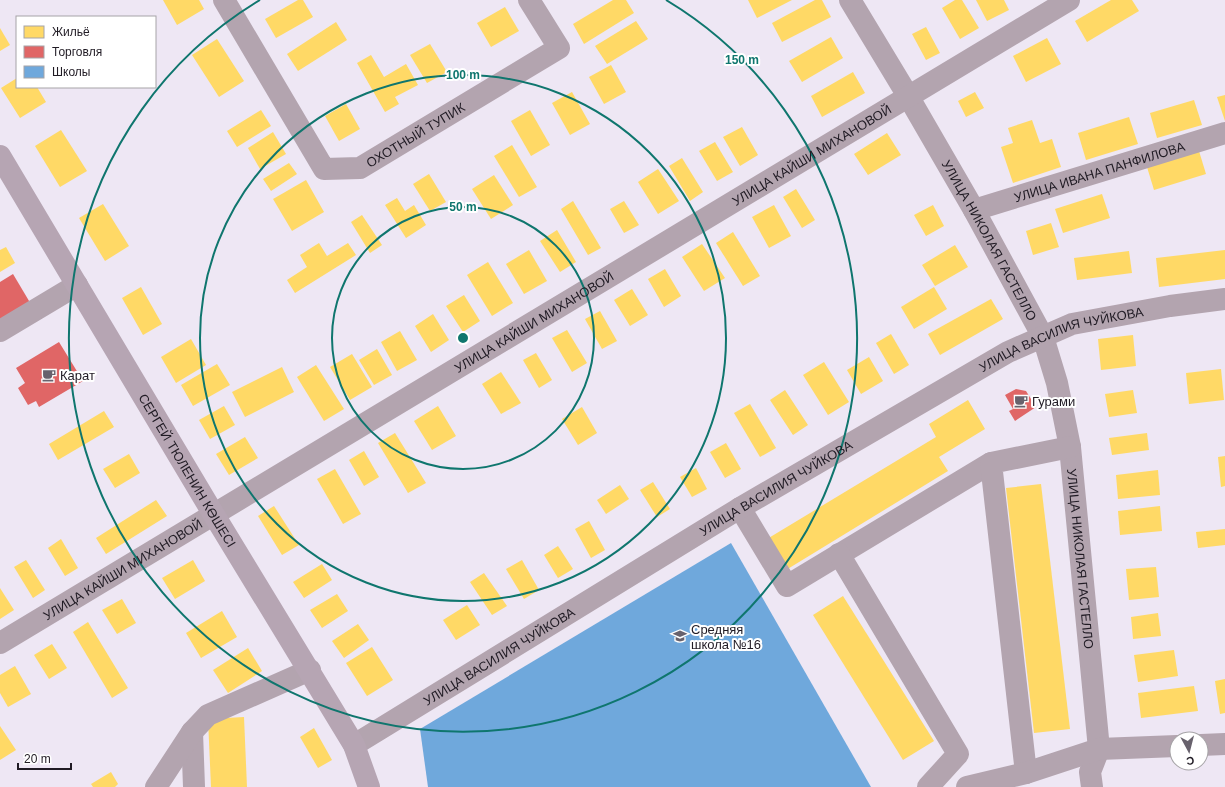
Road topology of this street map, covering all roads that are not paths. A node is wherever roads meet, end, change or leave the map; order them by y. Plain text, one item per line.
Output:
1 (224, 0) edge
2 (529, 0) edge
3 (850, 0) edge
4 (1068, 0) edge
5 (908, 96) junction
6 (1225, 132) edge
7 (0, 156) edge
8 (974, 210) junction
9 (77, 285) junction
10 (1225, 299) edge
11 (0, 331) edge
12 (1043, 337) junction
13 (1070, 447) junction
14 (991, 463) junction
15 (740, 508) junction
16 (214, 515) junction
17 (839, 554) junction
18 (0, 643) edge
19 (310, 670) junction
20 (192, 732) junction
21 (1225, 744) edge
22 (354, 745) junction
23 (1209, 745) edge
24 (1169, 746) edge
25 (1099, 749) junction
26 (1026, 773) junction
27 (156, 787) edge
28 (194, 787) edge
29 (369, 787) edge
30 (928, 787) edge
31 (967, 787) edge
32 (1092, 787) edge

1 - 2 street, ОХОТНЫЙ ТУПИК
3 - 5 street, УЛИЦА НИКОЛАЯ ГАСТЕЛЛО
4 - 5 street, УЛИЦА КАЙШИ МИХАНОВОЙ
5 - 8 street, УЛИЦА НИКОЛАЯ ГАСТЕЛЛО
5 - 16 street, УЛИЦА КАЙШИ МИХАНОВОЙ
6 - 8 street, УЛИЦА ИВАНА ПАНФИЛОВА
7 - 9 main road, СЕРГЕЙ ТЮЛЕНИН КӨШЕСІ
8 - 12 street, УЛИЦА НИКОЛАЯ ГАСТЕЛЛО
9 - 11 street
9 - 16 main road, СЕРГЕЙ ТЮЛЕНИН КӨШЕСІ
10 - 12 street, УЛИЦА ВАСИЛИЯ ЧУЙКОВА
12 - 13 street, УЛИЦА НИКОЛАЯ ГАСТЕЛЛО
12 - 15 street, УЛИЦА ВАСИЛИЯ ЧУЙКОВА
13 - 14 street
13 - 25 street, УЛИЦА НИКОЛАЯ ГАСТЕЛЛО
14 - 17 street
14 - 26 street
15 - 17 street
15 - 22 street, УЛИЦА ВАСИЛИЯ ЧУЙКОВА
16 - 18 street, УЛИЦА КАЙШИ МИХАНОВОЙ
16 - 19 main road, СЕРГЕЙ ТЮЛЕНИН КӨШЕСІ
17 - 30 street
19 - 20 street
19 - 22 main road, СЕРГЕЙ ТЮЛЕНИН КӨШЕСІ
20 - 27 street
20 - 28 street
21 - 23 street
22 - 29 main road, СЕРГЕЙ ТЮЛЕНИН КӨШЕСІ
24 - 25 street
25 - 26 street
25 - 32 street, УЛИЦА НИКОЛАЯ ГАСТЕЛЛО
26 - 31 street

